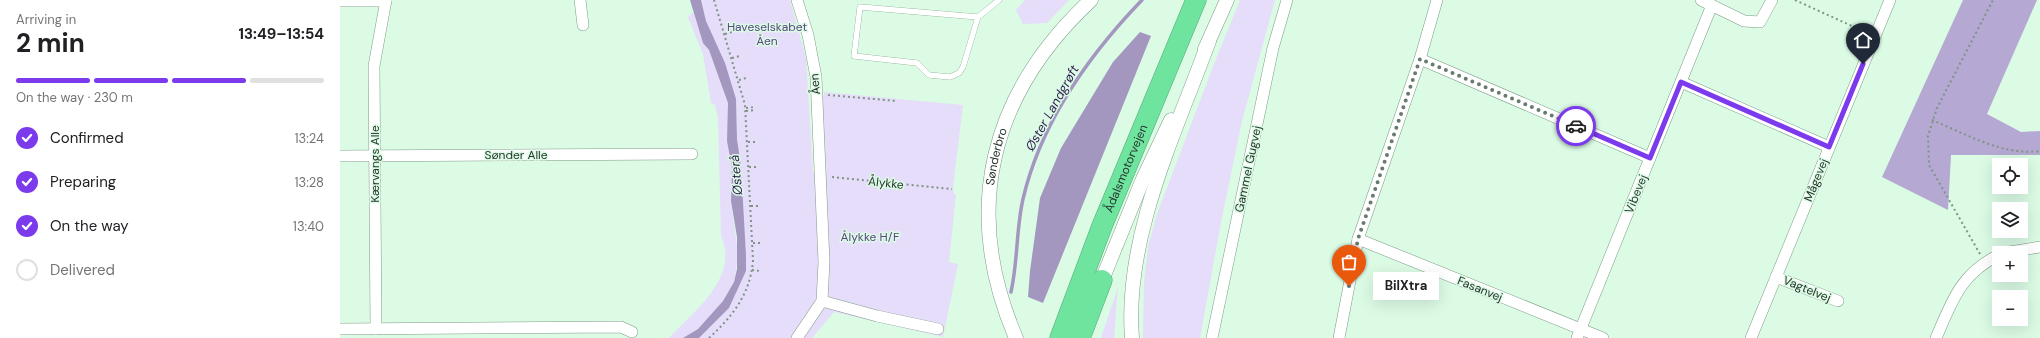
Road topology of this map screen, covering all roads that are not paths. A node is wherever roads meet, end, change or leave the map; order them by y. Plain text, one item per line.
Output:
1 (580, 0) edge
2 (797, 0) edge
3 (999, 0) edge
4 (1091, 0) edge
5 (1196, 0) edge
6 (1227, 0) edge
7 (1287, 0) edge
8 (1437, 0) edge
9 (1701, 0) edge
10 (1772, 0) edge
11 (1890, 0) edge
12 (340, 1) edge
13 (386, 1) edge
14 (1712, 5) junction
15 (978, 17) junction
16 (583, 25) dead end
17 (1209, 41) junction
18 (1420, 59) junction
19 (1681, 82) junction
20 (1829, 147) junction
21 (692, 154) dead end
22 (374, 155) junction
23 (340, 156) edge
24 (1650, 158) junction
25 (1358, 239) junction
26 (2040, 247) edge
27 (2028, 249) edge
28 (1992, 258) edge
29 (1776, 277) junction
30 (1102, 280) joint
31 (1838, 301) dead end
32 (822, 302) junction
33 (340, 329) edge
34 (376, 329) junction
35 (938, 329) dead end
36 (632, 332) dead end
37 (1579, 334) edge
38 (797, 338) edge
39 (1016, 338) edge
40 (1060, 338) edge
41 (1080, 338) edge
42 (1132, 338) edge
43 (1212, 338) edge
44 (1339, 338) edge
45 (1602, 338) edge
46 (1751, 338) edge
47 (1936, 338) edge

1 - 16 street
2 - 32 street, Åen
3 - 15 lane
4 - 39 street, Sønderbro
5 - 40 highway, Ådalsmotorvejen
6 - 17 street
7 - 43 street, Gammel Gugvej
8 - 18 street
9 - 14 street
10 - 14 street
11 - 20 street, Mågevej
12 - 13 street
13 - 22 street, Kærvangs Alle
14 - 19 street, Vibevej
15 - 15 lane
17 - 30 street
17 - 42 street
18 - 24 street
18 - 25 street
19 - 20 street
19 - 24 street, Vibevej
20 - 29 street, Mågevej
21 - 22 street, Sønder Alle
22 - 23 street, Sønder Alle
22 - 34 street, Kærvangs Alle
24 - 37 street, Vibevej
25 - 37 street, Fasanvej
25 - 44 street
26 - 27 street
28 - 47 street
29 - 31 street, Vagtelvej
29 - 46 street, Mågevej
30 - 41 highway
32 - 35 street
32 - 38 street
33 - 34 street
34 - 36 street
37 - 45 street, Fasanvej

